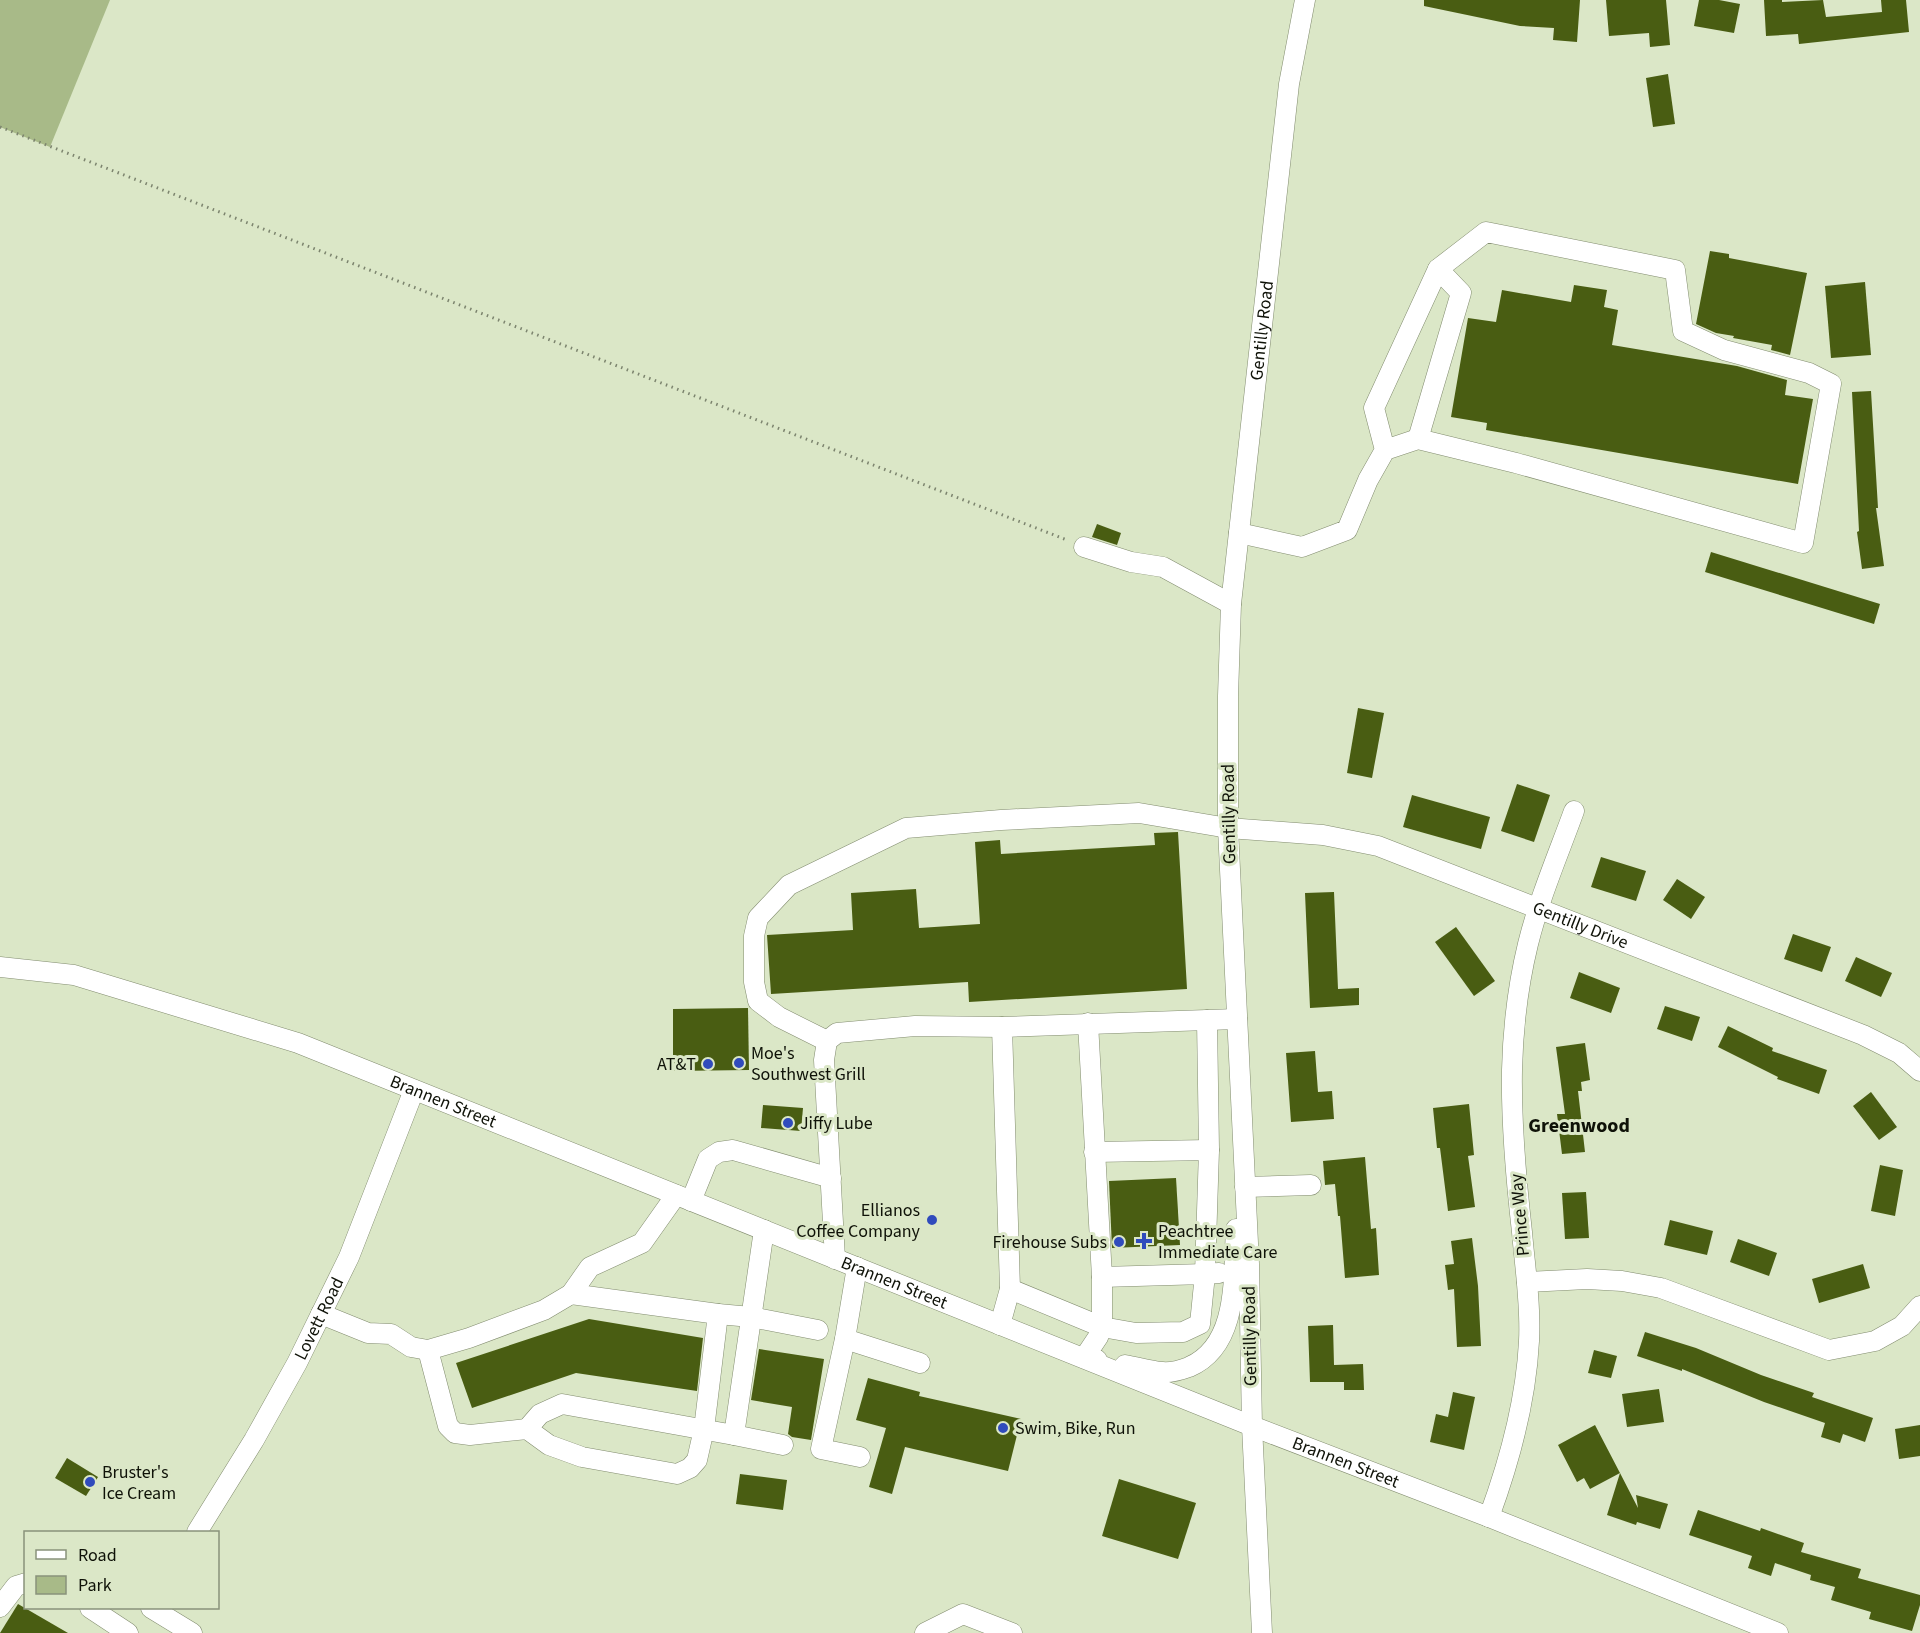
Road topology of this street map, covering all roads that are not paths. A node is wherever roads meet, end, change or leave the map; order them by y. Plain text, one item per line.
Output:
1 (1305, 0) edge
2 (1438, 270) junction
3 (1418, 439) junction
4 (1385, 450) junction
5 (1239, 533) junction
6 (1084, 547) road end
7 (1231, 604) junction
8 (1574, 811) dead end
9 (1228, 828) junction
10 (1538, 910) junction
11 (0, 967) edge
12 (1237, 1019) junction
13 (1207, 1020) junction
14 (1088, 1023) junction
15 (1002, 1027) junction
16 (827, 1041) junction
17 (1920, 1071) edge
18 (414, 1090) junction
19 (1242, 1128) junction
20 (1209, 1150) junction
21 (1094, 1152) junction
22 (831, 1178) junction
23 (1311, 1185) dead end
24 (1245, 1187) junction
25 (684, 1198) junction
26 (764, 1230) junction
27 (835, 1259) junction
28 (857, 1267) junction
29 (1233, 1272) junction
30 (1205, 1274) junction
31 (1102, 1277) junction
32 (1527, 1282) junction
33 (1010, 1289) junction
34 (571, 1294) junction
35 (1920, 1306) edge
36 (321, 1314) junction
37 (718, 1314) junction
38 (751, 1317) junction
39 (1000, 1325) junction
40 (1102, 1327) junction
41 (818, 1330) dead end
42 (845, 1339) junction
43 (428, 1350) junction
44 (1084, 1358) junction
45 (920, 1363) dead end
46 (1252, 1426) junction
47 (527, 1429) junction
48 (704, 1429) junction
49 (734, 1435) junction
50 (783, 1445) dead end
51 (860, 1457) dead end
52 (1489, 1517) junction
53 (198, 1531) edge
54 (24, 1584) edge
55 (0, 1607) edge
56 (92, 1609) edge
57 (149, 1609) edge
58 (152, 1609) edge
59 (128, 1633) edge
60 (133, 1633) edge
61 (192, 1633) edge
62 (925, 1633) edge
63 (1012, 1633) edge
64 (1262, 1633) edge
65 (1778, 1633) edge

1 - 5 street, Gentilly Road
2 - 3 street
2 - 3 street
2 - 4 street
3 - 4 street
4 - 5 street
5 - 7 street, Gentilly Road
6 - 7 street
7 - 9 street, Gentilly Road
8 - 10 street, Prince Way
9 - 10 street, Gentilly Drive
9 - 12 street, Gentilly Road
9 - 16 street, Gentilly Drive
10 - 17 street, Gentilly Drive
10 - 32 street, Prince Way
11 - 18 street, Brannen Street
12 - 13 street
12 - 19 street, Gentilly Road
13 - 14 street
13 - 20 street
14 - 15 street
14 - 21 street
15 - 16 street
15 - 33 street
16 - 22 street
18 - 25 street, Brannen Street
18 - 36 street, Lovett Road
19 - 24 street, Gentilly Road
19 - 29 street
20 - 21 street
20 - 30 street
21 - 31 street
22 - 25 street
22 - 27 street
23 - 24 street
24 - 46 street, Gentilly Road
25 - 26 street, Brannen Street
25 - 34 street
26 - 27 street, Brannen Street
26 - 38 street
27 - 28 street, Brannen Street
28 - 39 street, Brannen Street
28 - 42 street
29 - 30 street
29 - 44 street
30 - 31 street
30 - 40 street
31 - 40 street
32 - 35 street
32 - 52 street, Prince Way
33 - 39 street
33 - 40 street
34 - 37 street
34 - 43 street
36 - 43 street
36 - 53 street, Lovett Road
37 - 38 street
37 - 48 street
38 - 41 street
38 - 49 street
39 - 44 street, Brannen Street
40 - 44 street
42 - 45 street
42 - 51 street
43 - 47 street
44 - 46 street, Brannen Street
46 - 52 street, Brannen Street
46 - 64 street, Gentilly Road
47 - 48 street
47 - 48 street
48 - 49 street
49 - 50 street
52 - 65 street, Brannen Street
54 - 55 street
56 - 59 street
57 - 60 street
58 - 61 street
62 - 63 street

